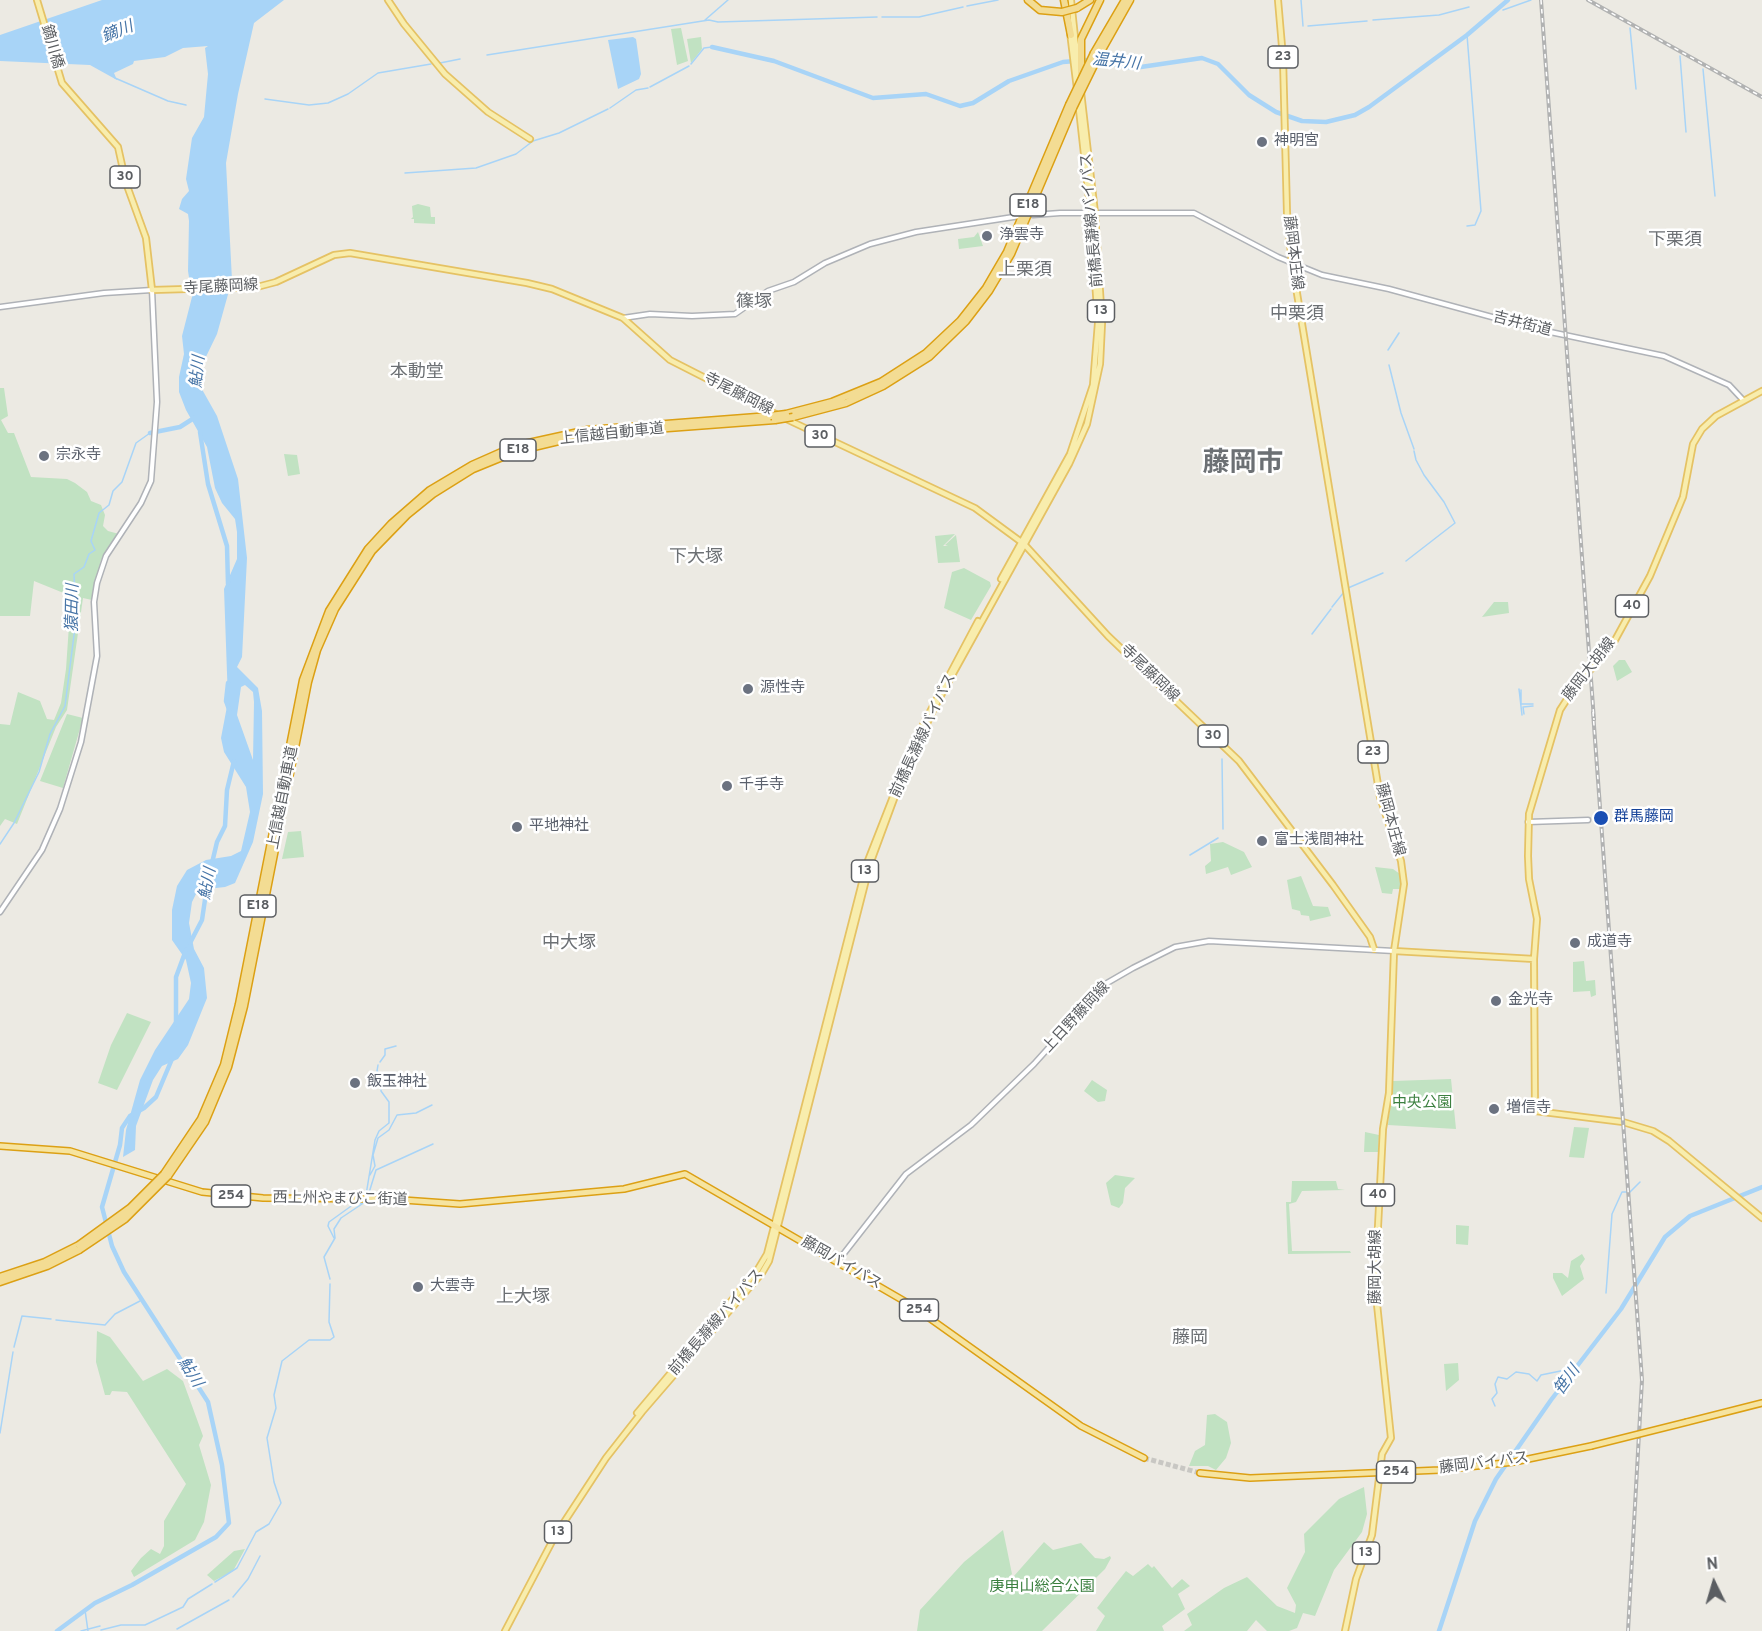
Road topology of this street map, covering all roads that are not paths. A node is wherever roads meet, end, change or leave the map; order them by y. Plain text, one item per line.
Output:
1 (37, 0) edge
2 (1030, 0) edge
3 (1085, 0) edge
4 (1090, 0) edge
5 (1100, 0) edge
6 (1125, 0) edge
7 (1131, 0) edge
8 (1278, 0) edge
9 (390, 2) edge
10 (1071, 3) edge
11 (1071, 35) joint
12 (1096, 54) junction
13 (1077, 60) junction
14 (1081, 95) joint
15 (530, 139) dead end
16 (1093, 213) junction
17 (1033, 215) dead end
18 (1020, 216) dead end
19 (1292, 263) junction
20 (154, 290) junction
21 (0, 307) edge
22 (970, 312) junction
23 (623, 318) junction
24 (1762, 391) edge
25 (1743, 400) junction
26 (773, 418) junction
27 (1023, 543) junction
28 (1588, 820) dead end
29 (1528, 822) junction
30 (0, 912) edge
31 (1374, 949) junction
32 (1394, 951) junction
33 (1534, 959) junction
34 (0, 1146) edge
35 (685, 1174) joint
36 (166, 1175) junction
37 (1762, 1218) edge
38 (777, 1226) junction
39 (79, 1247) junction
40 (838, 1261) junction
41 (0, 1277) edge
42 (0, 1282) edge
43 (1762, 1403) edge
44 (1144, 1458) tunnel mouth
45 (1200, 1473) tunnel mouth
46 (1379, 1473) junction
47 (505, 1631) edge
48 (1345, 1631) edge

1 - 20 main road, 鏑川橋 / 30
2 - 10 highway, bridge
3 - 10 highway
4 - 10 highway
5 - 13 highway
6 - 12 highway, 上信越自動車道 / E18
7 - 12 highway, 上信越自動車道 / E18
8 - 19 main road, 藤岡本庄線 / 23
9 - 15 main road
10 - 11 highway
10 - 13 main road, 前橋長瀞線バイパス / 13
11 - 13 main road, 前橋長瀞線バイパス / 13
12 - 22 highway, 上信越自動車道 / E18, bridge
13 - 14 highway
13 - 16 main road, 前橋長瀞線バイパス / 13
14 - 16 main road, 前橋長瀞線バイパス / 13
16 - 17 main road, 吉井街道
16 - 19 main road, 吉井街道
16 - 27 main road, 前橋長瀞線バイパス / 13
18 - 23 main road
19 - 25 main road, 吉井街道
19 - 32 main road, 藤岡本庄線 / 23
20 - 21 main road
20 - 23 main road, 寺尾藤岡線 / 30
20 - 30 main road
22 - 26 highway, 上信越自動車道 / E18, bridge
22 - 26 highway, 上信越自動車道 / E18, bridge
23 - 27 main road, 寺尾藤岡線 / 30
24 - 25 main road, 藤岡大胡線 / 40
25 - 29 main road, 藤岡大胡線 / 40
26 - 36 highway, 上信越自動車道 / E18
26 - 36 highway, 上信越自動車道 / E18
27 - 31 main road, 寺尾藤岡線 / 30
27 - 38 main road, 前橋長瀞線バイパス / 13
28 - 29 main road
29 - 33 main road, 藤岡大胡線 / 40
31 - 32 main road, 上日野藤岡線
31 - 40 main road, 上日野藤岡線
32 - 33 main road
32 - 46 main road, 藤岡大胡線 / 40
33 - 37 main road
34 - 35 highway, 西上州やまびこ街道 / 254
35 - 38 highway, 藤岡バイパス / 254
36 - 39 highway, 上信越自動車道 / E18, bridge
38 - 40 highway, 藤岡バイパス / 254
38 - 47 main road, 前橋長瀞線バイパス / 13
39 - 41 highway, 上信越自動車道 / E18
39 - 42 highway, 上信越自動車道 / E18
40 - 44 highway, 藤岡バイパス / 254
43 - 46 highway, 藤岡バイパス / 254, bridge
45 - 46 highway, 藤岡バイパス / 254
46 - 48 main road, 13

